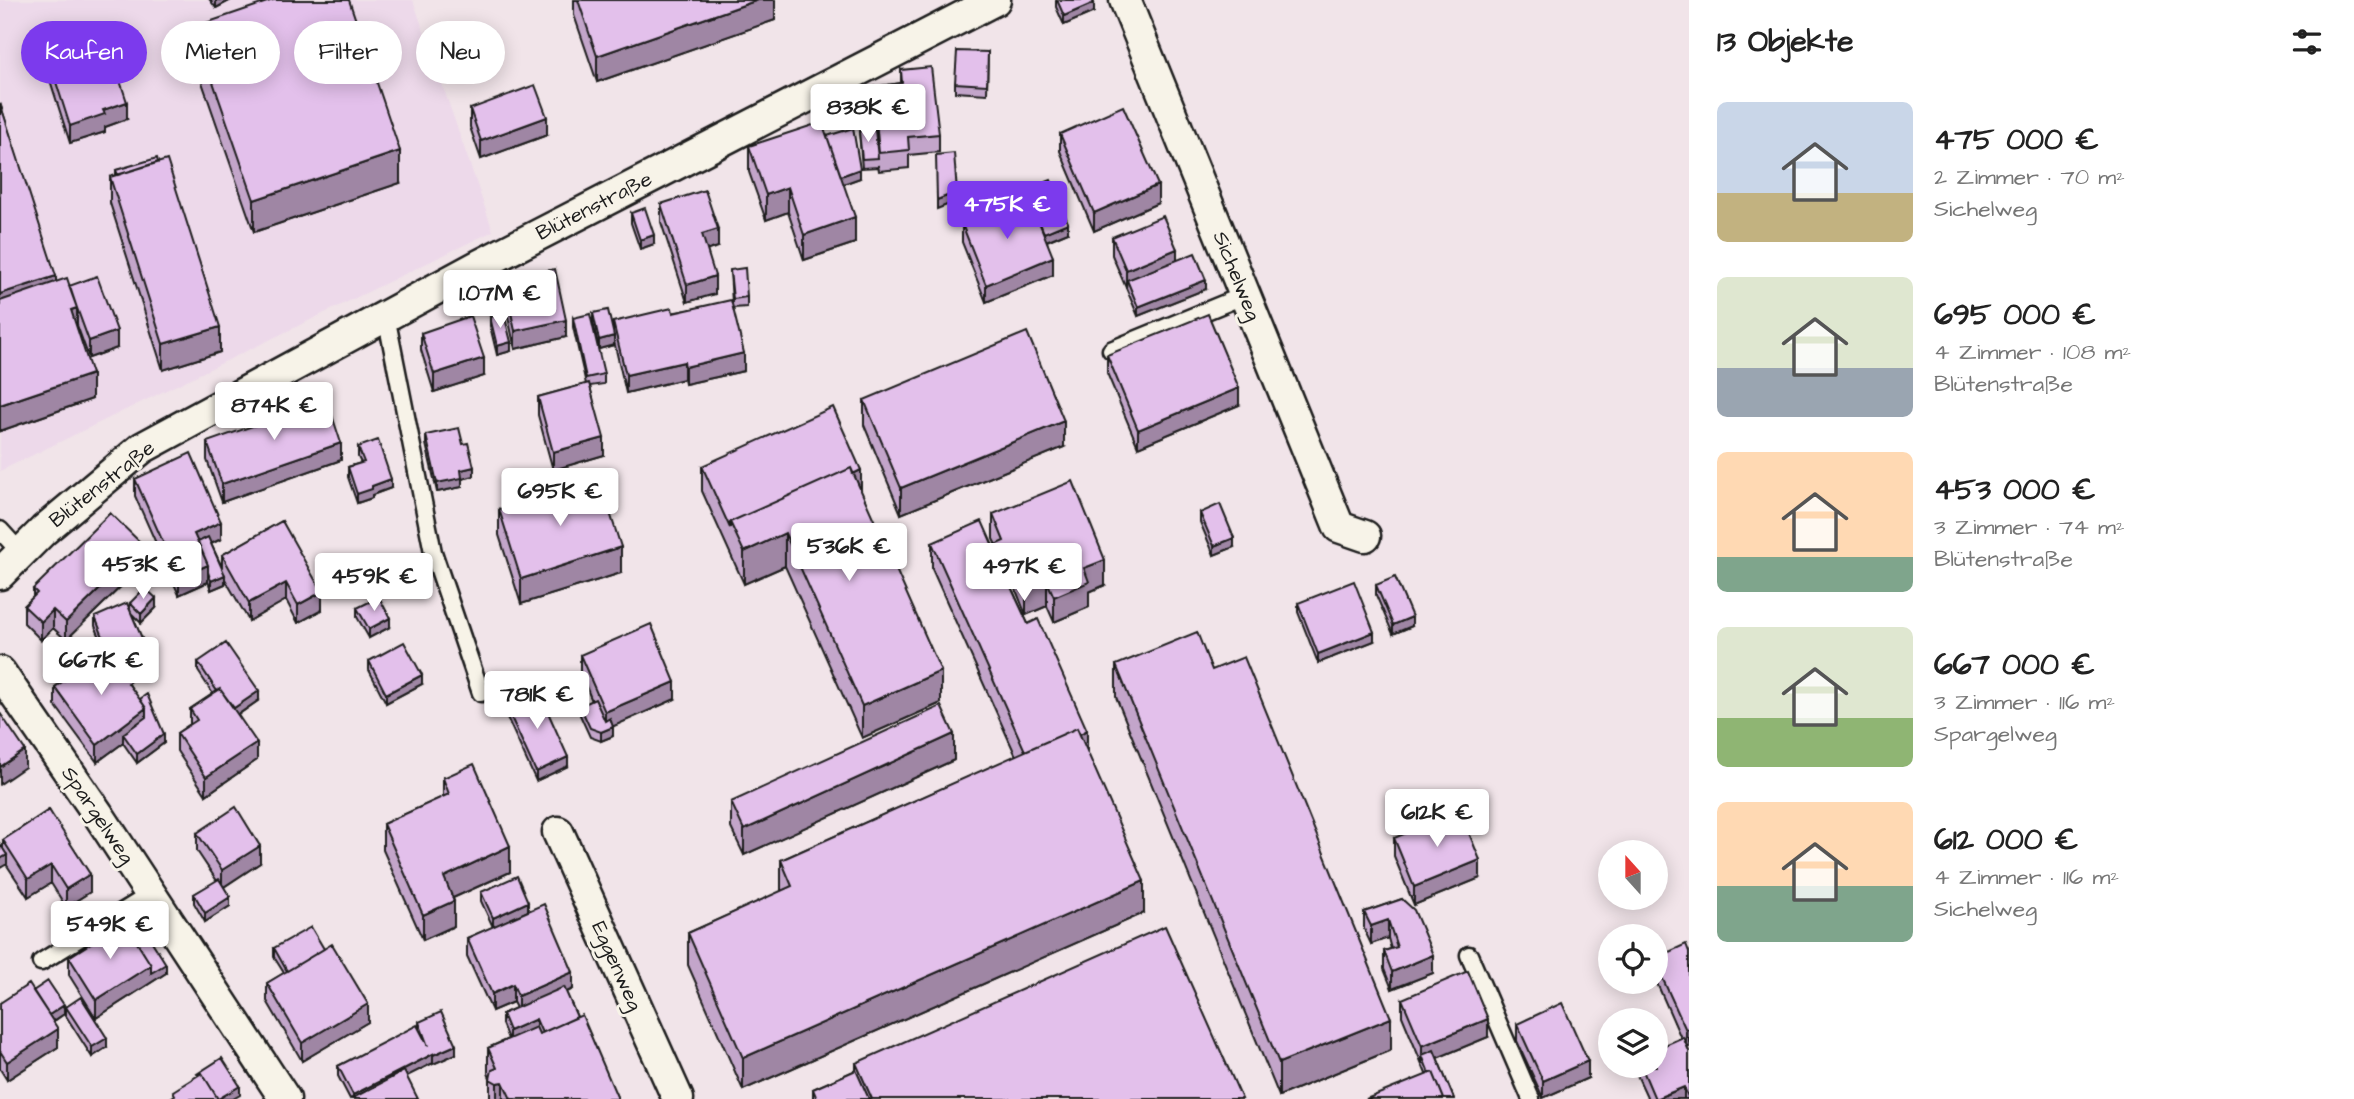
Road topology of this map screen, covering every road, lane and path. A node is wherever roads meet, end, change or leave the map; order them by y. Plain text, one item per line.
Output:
1 (995, 0) edge
2 (1125, 0) edge
3 (1245, 295) junction
4 (386, 316) junction
5 (1111, 350) edge
6 (0, 530) edge
7 (1365, 536) dead end
8 (10, 563) edge
9 (0, 672) edge
10 (481, 693) dead end
11 (558, 832) dead end
12 (151, 894) junction
13 (1469, 955) dead end
14 (41, 962) dead end
15 (285, 1099) edge
16 (678, 1099) edge
17 (1531, 1099) edge

1 - 4 street, Blütenstraße
2 - 3 street, Sichelweg
3 - 5 lane
3 - 7 street, Sichelweg
4 - 8 street, Blütenstraße
4 - 10 lane
6 - 8 lane
9 - 12 street, Spargelweg
11 - 16 street, Eggenweg
12 - 14 lane
12 - 15 street, Spargelweg
13 - 17 lane

